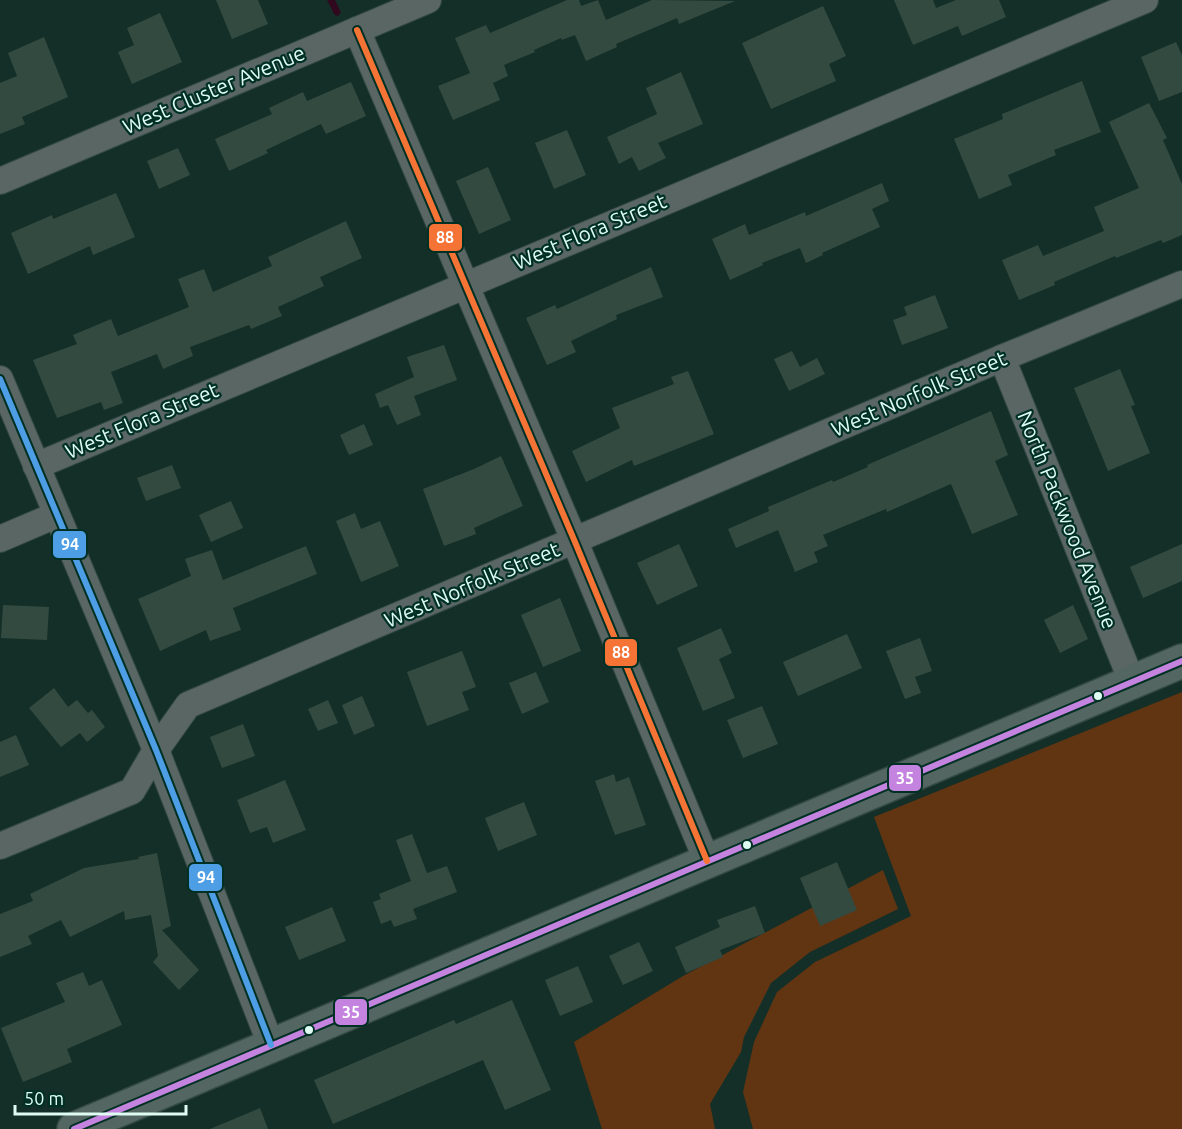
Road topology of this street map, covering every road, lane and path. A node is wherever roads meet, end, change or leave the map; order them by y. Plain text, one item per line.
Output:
1 (428, 0) edge
2 (1145, 0) edge
3 (357, 30) junction
4 (0, 181) edge
5 (1182, 284) edge
6 (465, 285) junction
7 (1002, 358) junction
8 (0, 379) edge
9 (36, 466) junction
10 (56, 515) junction
11 (0, 539) edge
12 (575, 542) junction
13 (1182, 661) edge
14 (1132, 682) junction
15 (156, 750) junction
16 (0, 846) edge
17 (707, 861) junction
18 (271, 1045) junction
19 (74, 1129) edge

1 - 3 street, West Cluster Avenue
2 - 6 street, West Flora Street
3 - 4 street, West Cluster Avenue
3 - 6 street
5 - 7 street, West Norfolk Street
6 - 9 street, West Flora Street
6 - 12 street
7 - 12 street, West Norfolk Street
7 - 14 street, North Packwood Avenue
8 - 9 street
9 - 10 street
10 - 11 street
10 - 15 street
12 - 15 street, West Norfolk Street
12 - 17 street
13 - 14 main road
14 - 17 main road
15 - 16 street, West Norfolk Street
15 - 18 street
17 - 18 main road
18 - 19 main road

